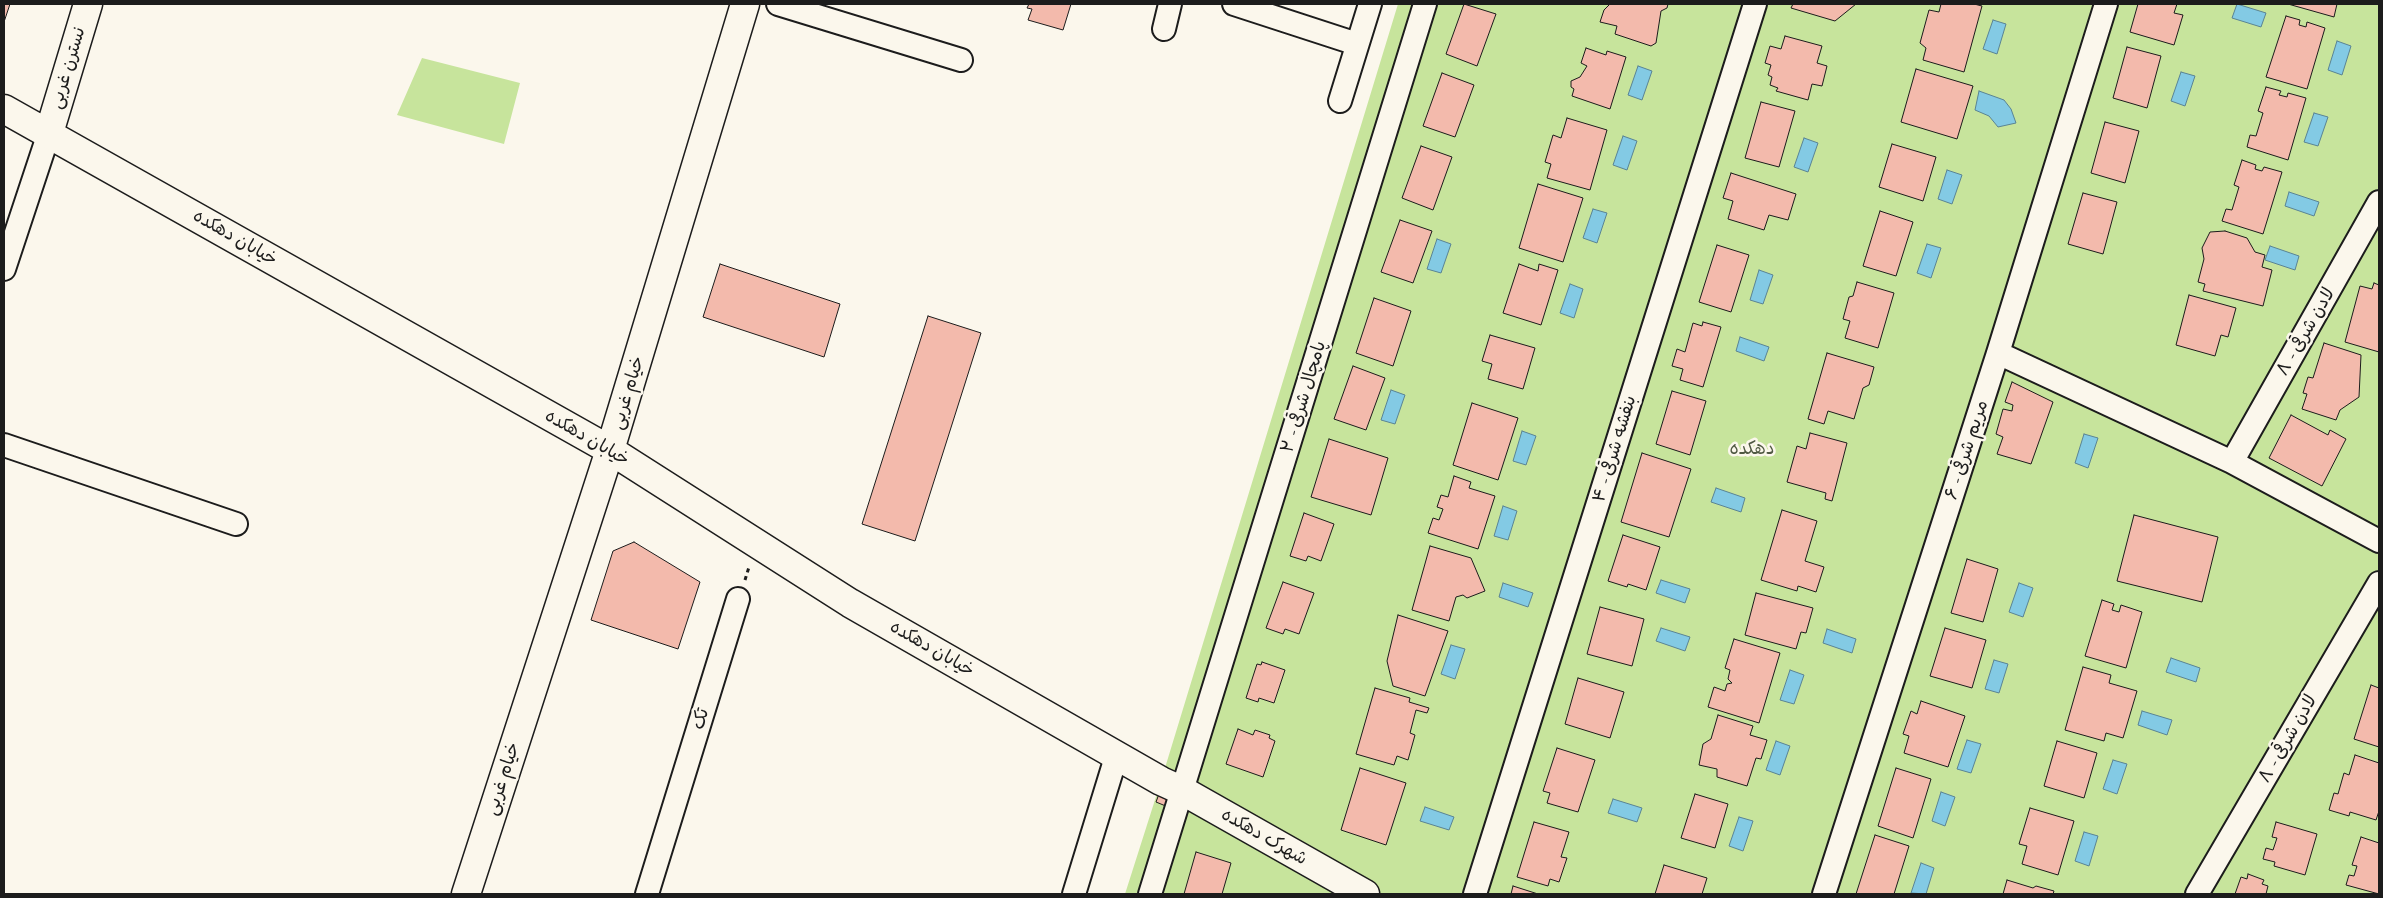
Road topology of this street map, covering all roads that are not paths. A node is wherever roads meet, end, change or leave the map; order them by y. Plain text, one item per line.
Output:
1 (88, 4) edge
2 (746, 4) edge
3 (778, 4) edge
4 (1170, 4) edge
5 (1234, 4) edge
6 (1370, 4) edge
7 (1425, 4) edge
8 (1755, 4) edge
9 (2106, 4) edge
10 (1164, 29) dead end
11 (1357, 44) junction
12 (961, 60) dead end
13 (1340, 101) dead end
14 (4, 109) edge
15 (49, 133) junction
16 (2379, 202) edge
17 (4, 269) edge
18 (1998, 352) junction
19 (4, 444) edge
20 (610, 450) junction
21 (2232, 462) junction
22 (236, 524) dead end
23 (2379, 540) edge
24 (2379, 583) edge
25 (738, 599) road end
26 (1117, 754) junction
27 (1172, 786) junction
28 (466, 894) edge
29 (647, 894) edge
30 (1074, 894) edge
31 (1150, 894) edge
32 (1365, 894) edge
33 (1475, 894) edge
34 (1824, 894) edge
35 (2197, 894) edge

1 - 15 street, نسترن غربی
2 - 20 street, خیام غربی
3 - 12 street
4 - 10 street
5 - 11 street
6 - 11 street
7 - 27 street, پامچال شرقی - ۲
8 - 33 street, بنفشه شرقی - ۴
9 - 18 street, مریم شرقی - ۶
11 - 13 street
14 - 15 street, خیابان دهکده
15 - 17 street
15 - 20 street, خیابان دهکده
16 - 21 street, لادن شرقی - ۸
18 - 21 street
18 - 34 street, مریم شرقی - ۶
19 - 22 street
20 - 26 street, خیابان دهکده
20 - 28 street, خیام غربی
21 - 23 street
24 - 35 street, لادن شرقی - ۸
25 - 29 street, تک
26 - 27 street, خیابان دهکده
26 - 30 street
27 - 31 street, پامچال شرقی - ۲
27 - 32 street, شهرک دهکده

